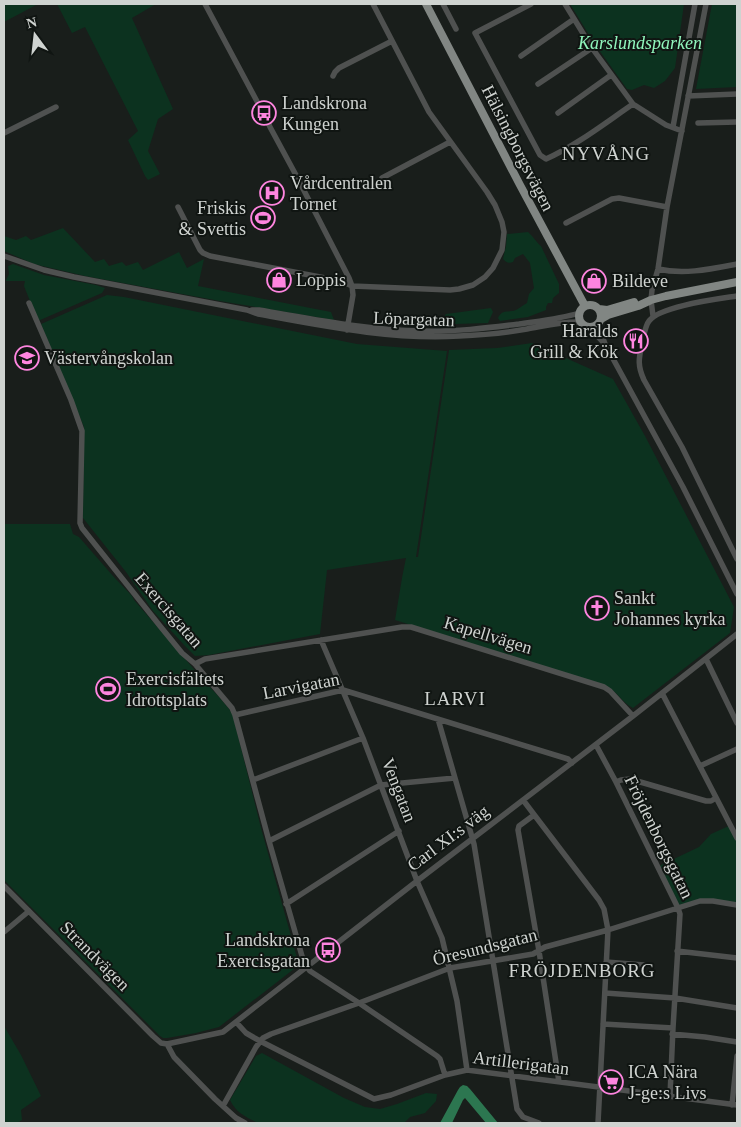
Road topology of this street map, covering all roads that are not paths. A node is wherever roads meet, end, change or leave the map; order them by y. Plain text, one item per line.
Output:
1 (206, 4) edge
2 (373, 4) edge
3 (426, 4) edge
4 (443, 4) edge
5 (531, 4) edge
6 (565, 4) edge
7 (695, 4) edge
8 (706, 4) edge
9 (574, 19) junction
10 (456, 29) dead end
11 (392, 41) junction
12 (592, 48) junction
13 (521, 56) dead end
14 (612, 75) junction
15 (333, 76) dead end
16 (682, 76) junction
17 (692, 78) junction
18 (538, 84) dead end
19 (737, 94) edge
20 (688, 96) junction
21 (634, 104) junction
22 (56, 107) dead end
23 (558, 113) dead end
24 (698, 122) dead end
25 (737, 122) edge
26 (673, 127) junction
27 (682, 131) junction
28 (4, 133) edge
29 (450, 142) junction
30 (382, 178) dead end
31 (178, 207) dead end
32 (667, 207) junction
33 (566, 223) dead end
34 (4, 256) edge
35 (737, 264) edge
36 (658, 269) junction
37 (737, 282) edge
38 (352, 286) junction
39 (737, 296) edge
40 (651, 300) junction
41 (30, 303) dead end
42 (584, 306) junction
43 (599, 309) junction
44 (579, 313) junction
45 (654, 316) junction
46 (580, 322) junction
47 (600, 322) junction
48 (348, 327) junction
49 (590, 328) junction
50 (605, 344) junction
51 (737, 559) edge
52 (737, 594) edge
53 (737, 634) edge
54 (321, 640) junction
55 (706, 659) junction
56 (195, 664) junction
57 (343, 690) junction
58 (662, 693) junction
59 (235, 716) junction
60 (633, 716) junction
61 (438, 719) junction
62 (737, 724) edge
63 (363, 738) junction
64 (596, 745) junction
65 (737, 749) edge
66 (572, 763) junction
67 (700, 766) junction
68 (455, 778) junction
69 (253, 780) junction
70 (616, 782) junction
71 (381, 785) junction
72 (716, 798) junction
73 (523, 800) junction
74 (534, 815) junction
75 (399, 831) junction
76 (473, 838) junction
77 (737, 838) edge
78 (269, 841) junction
79 (417, 881) junction
80 (4, 886) edge
81 (286, 904) junction
82 (737, 905) edge
83 (678, 908) junction
84 (29, 911) junction
85 (608, 930) junction
86 (4, 932) edge
87 (539, 951) junction
88 (677, 951) junction
89 (737, 958) edge
90 (493, 961) junction
91 (606, 962) junction
92 (644, 964) dead end
93 (306, 967) junction
94 (450, 968) junction
95 (605, 993) junction
96 (675, 998) junction
97 (359, 1003) junction
98 (737, 1008) edge
99 (236, 1022) junction
100 (603, 1024) junction
101 (673, 1031) junction
102 (260, 1041) junction
103 (737, 1042) edge
104 (167, 1044) junction
105 (737, 1056) edge
106 (467, 1070) junction
107 (445, 1075) junction
108 (512, 1076) junction
109 (559, 1082) junction
110 (599, 1088) junction
111 (670, 1096) junction
112 (735, 1105) edge
113 (222, 1106) junction
114 (245, 1123) edge
115 (539, 1123) edge
116 (598, 1123) edge

1 - 38 street
2 - 11 street
3 - 42 main road, Hälsingborgsvägen
4 - 10 street
5 - 21 street
6 - 9 street
7 - 16 street
8 - 17 street
9 - 12 street
9 - 13 street
11 - 15 street
11 - 29 street
12 - 14 street
12 - 18 street
14 - 21 street
14 - 23 street
16 - 17 street
16 - 26 street
17 - 20 street
19 - 20 street
20 - 27 street
21 - 26 street
22 - 28 street
24 - 25 street
26 - 27 street
27 - 32 street
29 - 30 street
29 - 38 street
31 - 38 street
32 - 33 street
32 - 36 street
34 - 48 street, Löpargatan
35 - 36 street
36 - 40 street
37 - 40 main road
38 - 48 street
39 - 45 street
40 - 43 main road
40 - 45 street
40 - 47 main road
41 - 56 street, Exercisgatan
42 - 43 main road
42 - 44 main road
43 - 47 main road
44 - 46 main road
44 - 48 street, Löpargatan
45 - 51 street
46 - 48 street, Löpargatan
46 - 49 main road
47 - 49 main road
47 - 50 street
49 - 50 street
50 - 52 street
53 - 55 street, Carl XI:s väg
54 - 56 street, Kapellvägen
54 - 57 street, Vengatan
54 - 60 street, Kapellvägen
55 - 58 street, Carl XI:s väg
55 - 62 street
56 - 59 street, Exercisgatan
57 - 59 street, Larvigatan
57 - 61 street, Larvigatan
57 - 63 street, Vengatan
58 - 60 street, Carl XI:s väg
58 - 67 street
59 - 69 street, Exercisgatan
60 - 64 street, Carl XI:s väg
61 - 66 street, Larvigatan
61 - 68 street
63 - 69 street
63 - 71 street, Vengatan
64 - 66 street, Carl XI:s väg
64 - 70 street, Fröjdenborgsgatan
65 - 67 street
66 - 73 street, Carl XI:s väg
67 - 72 street
68 - 71 street
68 - 76 street
69 - 78 street, Exercisgatan
70 - 72 street
70 - 83 street, Fröjdenborgsgatan
71 - 75 street, Vengatan
71 - 78 street
72 - 77 street
73 - 74 street
73 - 76 street, Carl XI:s väg
74 - 85 street
74 - 87 street
75 - 79 street, Vengatan
75 - 81 street
76 - 79 street, Carl XI:s väg
76 - 90 street
78 - 81 street, Exercisgatan
79 - 93 street, Carl XI:s väg
79 - 94 street, Vengatan
80 - 84 street, Strandvägen
81 - 93 street, Exercisgatan
82 - 83 street, Öresundsgatan
83 - 85 street, Öresundsgatan
83 - 88 street, Fröjdenborgsgatan
84 - 86 street
84 - 104 street, Strandvägen
85 - 87 street, Öresundsgatan
85 - 91 street
87 - 90 street, Öresundsgatan
87 - 109 street
88 - 89 street
88 - 96 street, Fröjdenborgsgatan
90 - 94 street, Öresundsgatan
90 - 108 street
91 - 92 street
91 - 95 street
93 - 97 street
93 - 99 street, Carl XI:s väg
94 - 97 street, Öresundsgatan
94 - 106 street, Vengatan
95 - 96 street
95 - 100 street
96 - 98 street
96 - 101 street, Fröjdenborgsgatan
97 - 102 street, Öresundsgatan
97 - 107 street
99 - 102 street, Artillerigatan
99 - 104 street, Carl XI:s väg
100 - 101 street
100 - 110 street
101 - 103 street
101 - 111 street, Fröjdenborgsgatan
102 - 107 street, Artillerigatan
102 - 113 street
104 - 113 street, Strandvägen
105 - 112 street
106 - 107 street, Artillerigatan
106 - 108 street, Artillerigatan
108 - 109 street, Artillerigatan
108 - 115 street
109 - 110 street, Artillerigatan
110 - 111 street, Artillerigatan
110 - 116 street
111 - 112 street, Artillerigatan
113 - 114 street, Strandvägen

